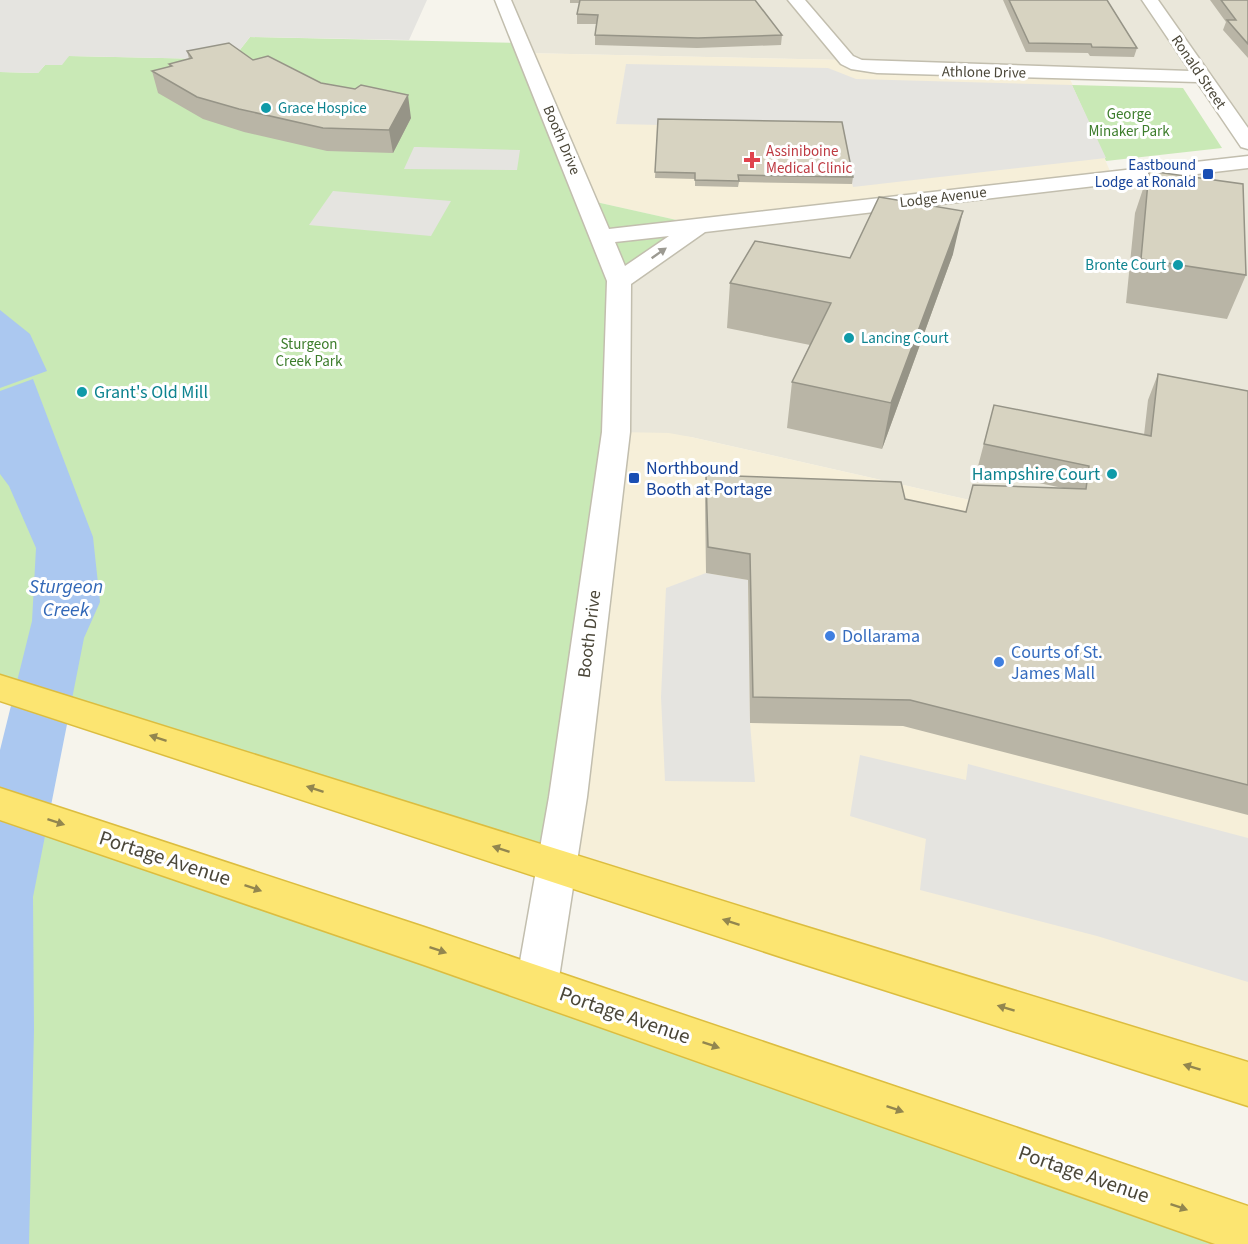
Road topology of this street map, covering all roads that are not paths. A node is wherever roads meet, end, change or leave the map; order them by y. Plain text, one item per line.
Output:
1 (503, 0) edge
2 (796, 0) edge
3 (1150, 0) edge
4 (1202, 76) junction
5 (1248, 143) edge
6 (1248, 162) edge
7 (699, 225) junction
8 (602, 237) junction
9 (620, 281) junction
10 (0, 688) edge
11 (0, 804) edge
12 (557, 867) junction
13 (537, 984) junction
14 (1248, 1084) edge
15 (1248, 1231) edge

1 - 8 street, Booth Drive
2 - 4 street, Athlone Drive
3 - 4 street, Ronald Street
4 - 5 street, Ronald Street
6 - 7 street, Lodge Avenue
7 - 8 street, Lodge Avenue
9 -> 7 street
8 - 9 street, Booth Drive
9 - 12 street, Booth Drive
12 -> 10 highway
11 -> 13 highway, Portage Avenue
12 - 13 street, Booth Drive
14 -> 12 highway
13 -> 15 highway, Portage Avenue

